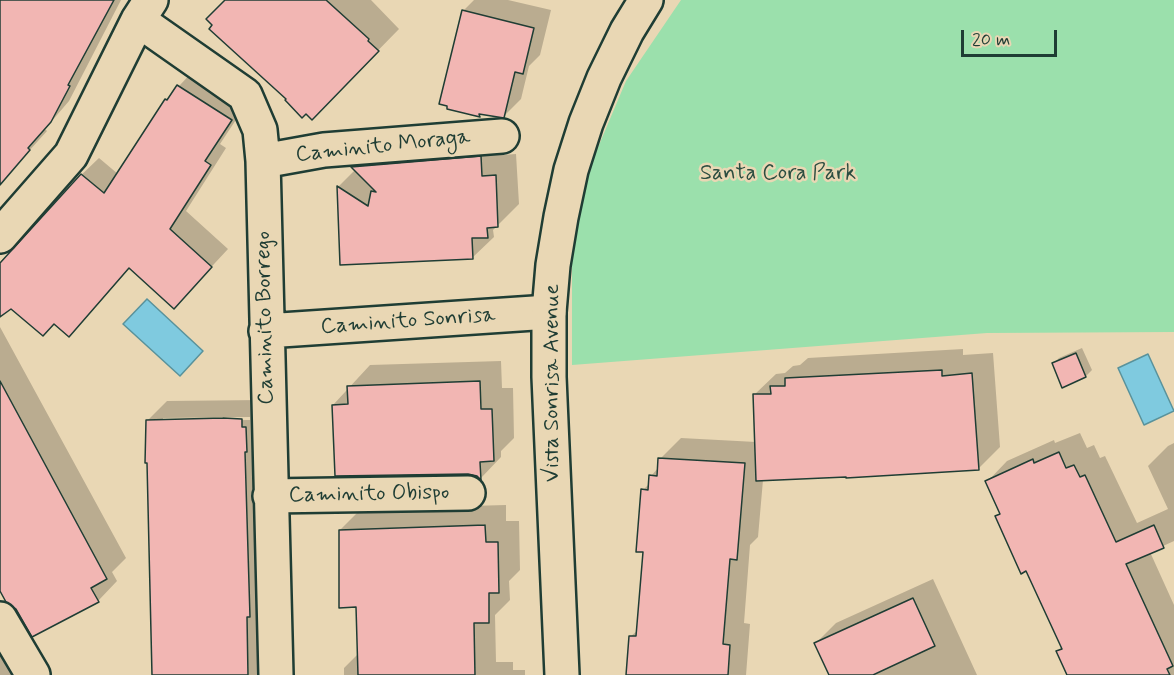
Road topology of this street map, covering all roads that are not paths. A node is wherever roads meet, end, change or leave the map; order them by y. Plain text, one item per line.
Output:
1 (646, 0) edge
2 (144, 10) edge
3 (502, 136) dead end
4 (263, 161) junction
5 (0, 236) edge
6 (549, 312) junction
7 (266, 331) junction
8 (468, 493) dead end
9 (270, 496) junction
10 (0, 619) edge
11 (33, 675) edge
12 (276, 675) edge
13 (562, 675) edge

1 - 6 street, Vista Sonrisa Avenue
2 - 4 street, Caminito Borrego
2 - 5 street
3 - 4 street, Caminito Moraga
4 - 7 street, Caminito Borrego
6 - 7 street, Caminito Sonrisa
6 - 13 street, Vista Sonrisa Avenue
7 - 9 street, Caminito Borrego
8 - 9 street, Caminito Obispo
9 - 12 street, Caminito Borrego
10 - 11 street

